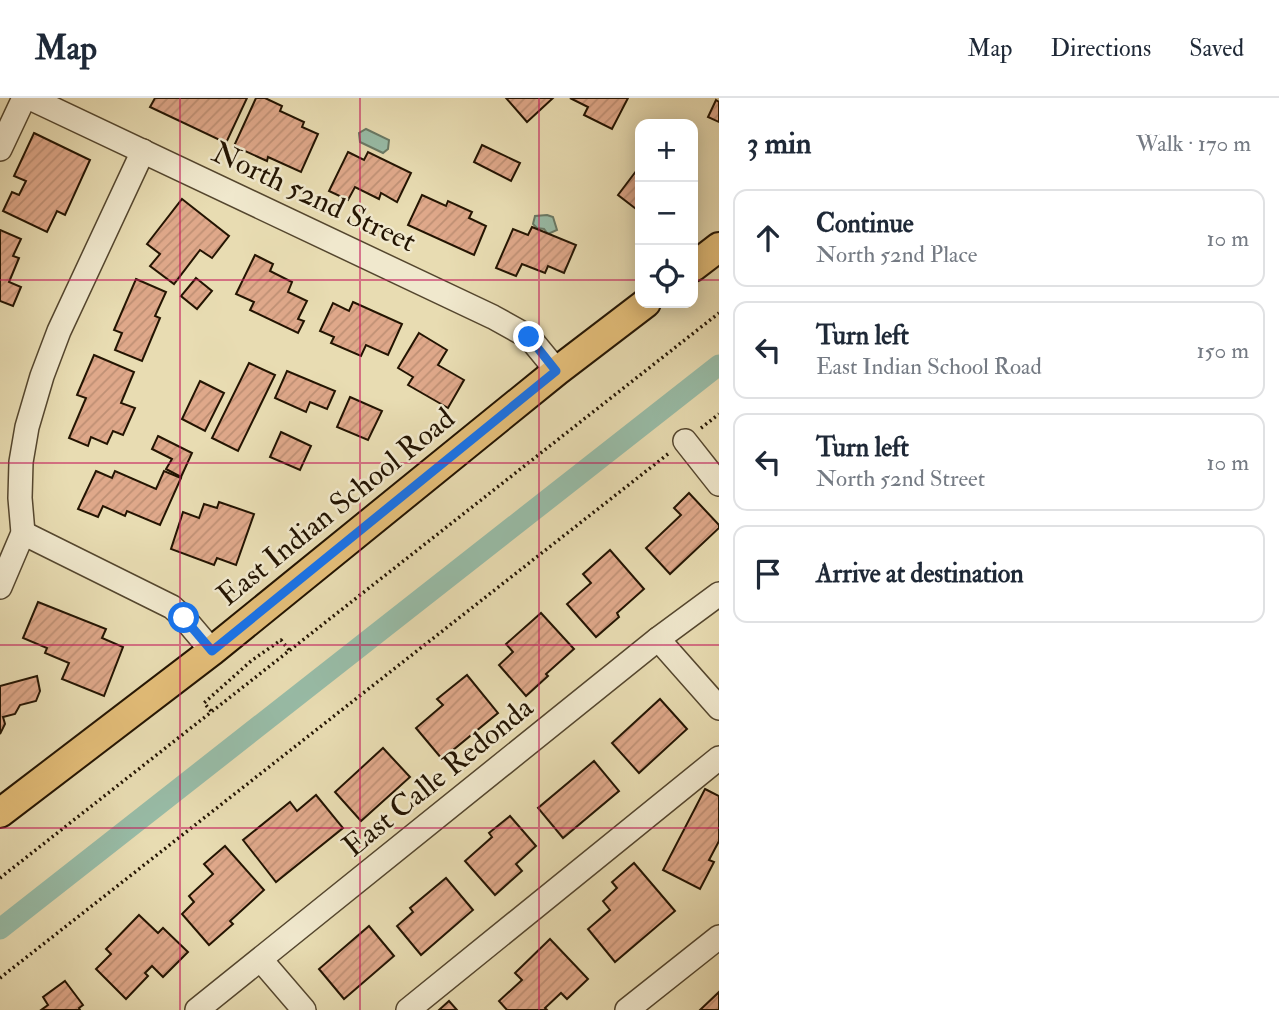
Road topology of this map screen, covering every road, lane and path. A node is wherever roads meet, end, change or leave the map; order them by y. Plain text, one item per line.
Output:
1 (24, 98) edge
2 (30, 98) edge
3 (0, 149) edge
4 (143, 151) junction
5 (719, 247) edge
6 (698, 263) edge
7 (639, 308) edge
8 (719, 313) edge
9 (556, 371) junction
10 (719, 414) edge
11 (685, 440) junction
12 (719, 484) edge
13 (23, 533) junction
14 (0, 587) edge
15 (719, 594) edge
16 (658, 639) junction
17 (289, 650) junction
18 (212, 651) junction
19 (719, 708) edge
20 (211, 712) junction
21 (719, 758) edge
22 (0, 813) edge
23 (0, 878) edge
24 (719, 937) edge
25 (261, 961) junction
26 (0, 978) edge
27 (651, 1002) edge
28 (197, 1010) edge
29 (304, 1010) edge
30 (408, 1010) edge
31 (626, 1010) edge

1 - 3 street
2 - 4 street, North 52nd Street
4 - 9 street, North 52nd Street
4 - 13 street
5 - 6 main road
7 - 9 main road, East Indian School Road
8 - 17 path
9 - 18 main road, East Indian School Road
10 - 11 path
11 - 12 street
11 - 26 path
13 - 14 street
13 - 18 street
15 - 16 street, East Calle Redonda
16 - 19 street
16 - 25 street, East Calle Redonda
17 - 20 path
17 - 20 path
18 - 22 main road, East Indian School Road
20 - 23 path
21 - 30 street
24 - 27 street
25 - 28 street, East Calle Redonda
25 - 29 street
27 - 31 street

